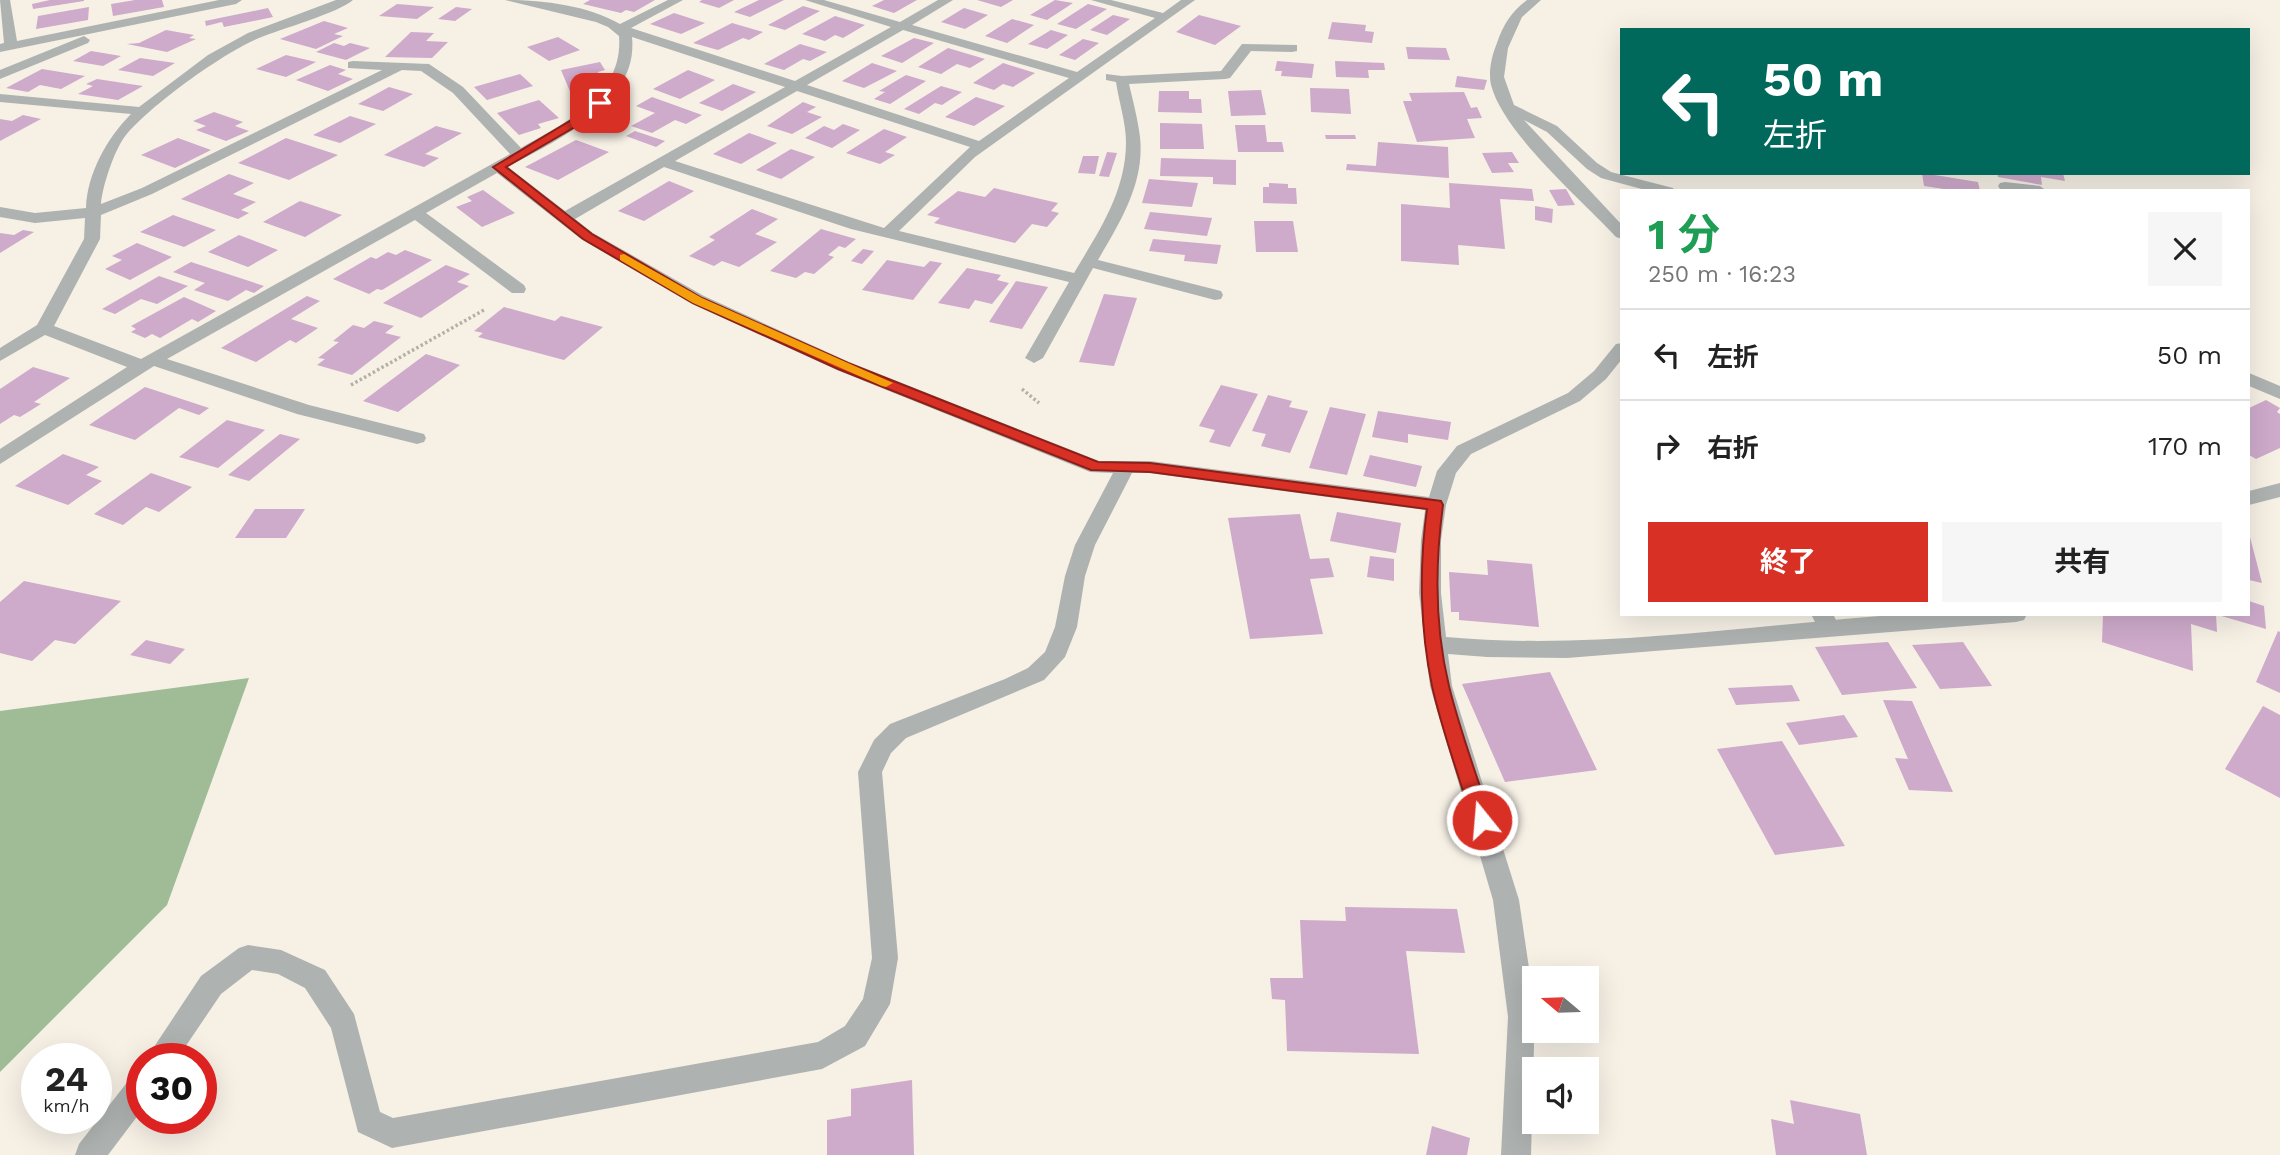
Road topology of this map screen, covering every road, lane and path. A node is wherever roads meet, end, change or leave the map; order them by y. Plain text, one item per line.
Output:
1 (4, 0) edge
2 (236, 0) edge
3 (347, 0) edge
4 (511, 0) edge
5 (677, 0) edge
6 (811, 0) edge
7 (947, 0) edge
8 (1097, 0) edge
9 (1189, 0) edge
10 (1535, 0) edge
11 (1164, 18) junction
12 (902, 26) junction
13 (112, 27) junction
14 (620, 29) junction
15 (5, 47) edge
16 (1292, 48) dead end
17 (353, 65) dead end
18 (400, 66) junction
19 (1084, 73) junction
20 (0, 75) edge
21 (1122, 80) junction
22 (797, 86) junction
23 (0, 98) edge
24 (1508, 107) junction
25 (142, 111) junction
26 (981, 146) junction
27 (519, 155) junction
28 (663, 162) junction
29 (498, 167) junction
30 (2005, 186) dead end
31 (1660, 189) edge
32 (2026, 189) edge
33 (0, 212) edge
34 (94, 212) junction
35 (415, 213) junction
36 (563, 219) junction
37 (1620, 232) edge
38 (887, 234) junction
39 (1089, 262) junction
40 (1079, 279) junction
41 (518, 289) joint
42 (1215, 295) dead end
43 (44, 328) junction
44 (1620, 351) edge
45 (0, 356) edge
46 (1034, 358) dead end
47 (147, 363) junction
48 (2250, 379) edge
49 (2280, 393) edge
50 (304, 410) junction
51 (417, 438) dead end
52 (0, 458) edge
53 (1126, 467) junction
54 (2278, 493) edge
55 (2250, 498) edge
56 (1436, 505) junction
57 (1961, 616) edge
58 (1825, 621) edge
59 (1434, 645) junction
60 (171, 1043) edge
61 (126, 1107) edge
62 (90, 1155) edge
63 (1516, 1155) edge

1 - 15 street
2 - 13 street
3 - 25 street
4 - 14 street
5 - 14 street
6 - 12 street
7 - 12 street
8 - 11 street
9 - 11 street
10 - 24 street
11 - 19 street
12 - 19 street
12 - 22 street
13 - 15 street
13 - 20 street
14 - 22 street
14 - 27 street
16 - 21 street
17 - 18 street
18 - 27 street
18 - 34 street
19 - 21 street
19 - 26 street
21 - 39 street
22 - 26 street
22 - 28 street
23 - 25 street
24 - 31 street
24 - 37 street
25 - 34 street
26 - 38 street
27 - 29 street
28 - 36 street
28 - 38 street
29 - 35 street
29 - 36 street
30 - 32 street
33 - 34 street
34 - 43 street
35 - 41 street
35 - 47 street
36 - 53 street
38 - 40 street
39 - 40 street
39 - 42 street
40 - 46 street
41 - 50 path
43 - 45 street
43 - 47 street
44 - 56 street
47 - 50 street
47 - 52 street
48 - 49 street
50 - 51 street
53 - 56 street
53 - 60 street
54 - 55 street
56 - 59 street
57 - 58 street
58 - 59 street
59 - 63 street
61 - 62 street

